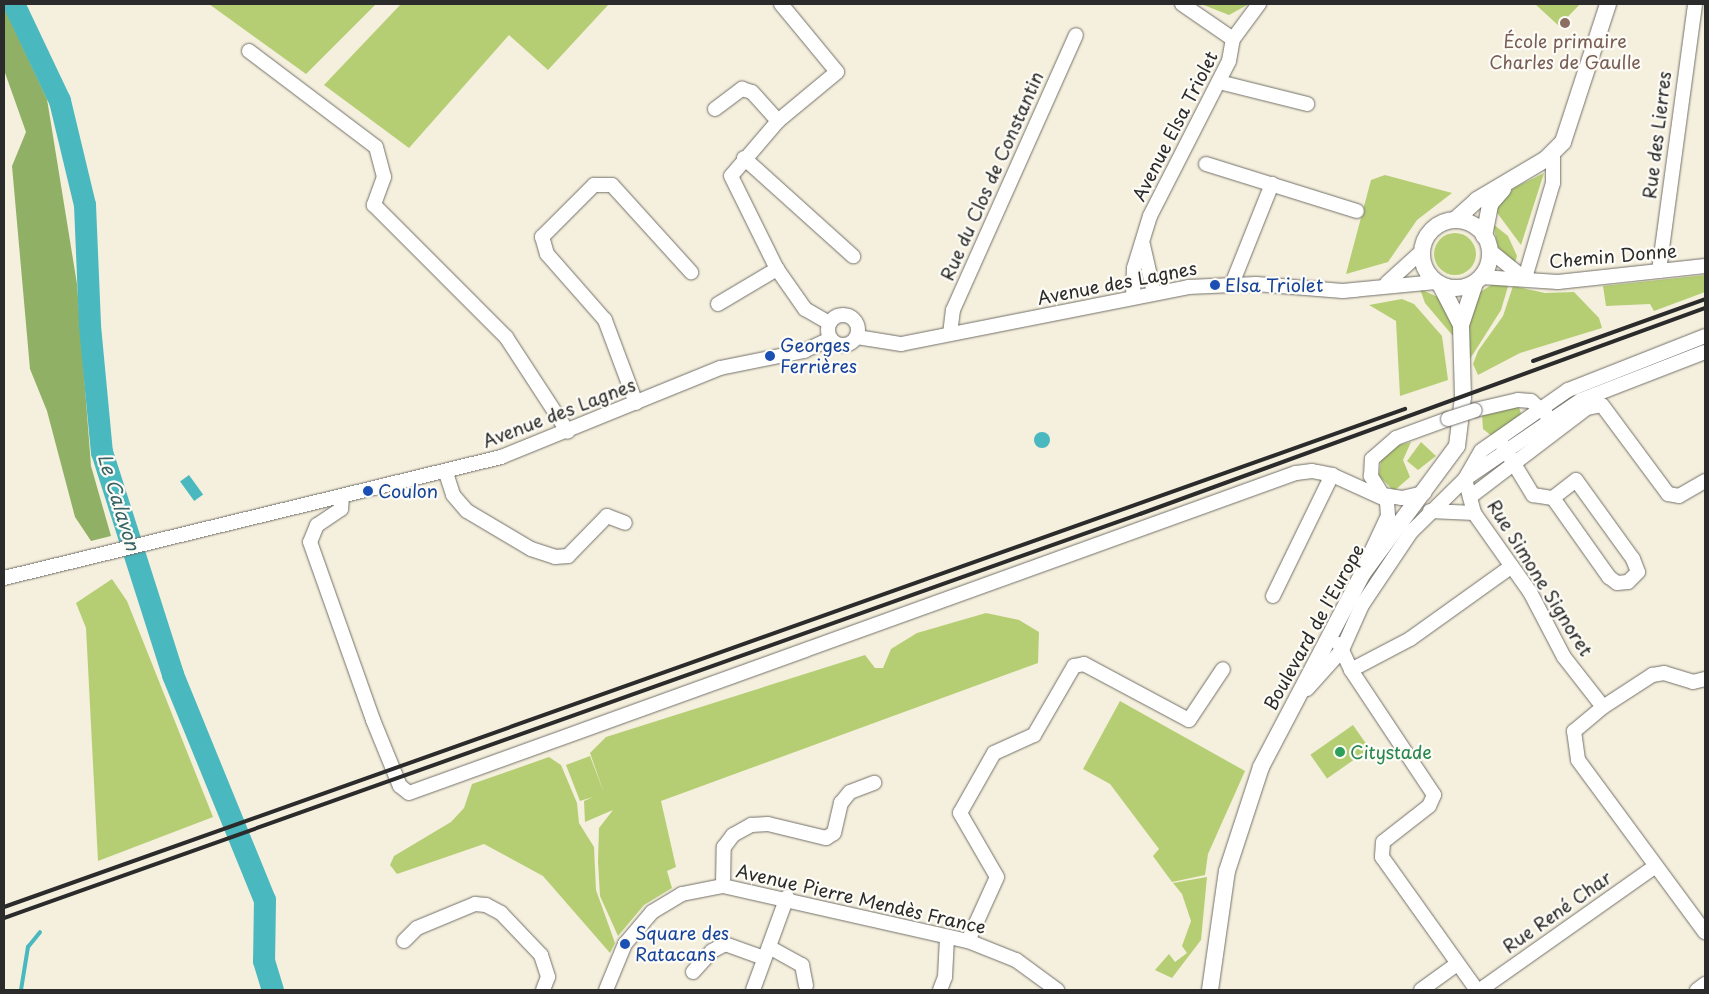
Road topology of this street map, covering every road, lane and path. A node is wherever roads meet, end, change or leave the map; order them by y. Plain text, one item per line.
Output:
1 (781, 4) edge
2 (1182, 4) edge
3 (1259, 4) edge
4 (1608, 4) edge
5 (1695, 4) edge
6 (1076, 35) dead end
7 (1233, 40) junction
8 (249, 51) dead end
9 (1219, 82) junction
10 (1307, 104) dead end
11 (715, 109) dead end
12 (778, 121) junction
13 (1553, 154) junction
14 (744, 158) junction
15 (1206, 164) dead end
16 (1511, 181) junction
17 (1272, 184) junction
18 (1357, 211) dead end
19 (1455, 220) junction
20 (1142, 242) junction
21 (1487, 243) junction
22 (1422, 251) junction
23 (853, 256) dead end
24 (1705, 266) edge
25 (777, 269) junction
26 (1659, 271) junction
27 (691, 272) dead end
28 (1525, 278) junction
29 (1478, 280) junction
30 (1387, 283) junction
31 (1438, 283) junction
32 (1232, 284) junction
33 (1154, 293) junction
34 (1133, 296) junction
35 (718, 304) dead end
36 (829, 323) junction
37 (1461, 325) junction
38 (950, 334) junction
39 (1705, 336) edge
40 (857, 337) junction
41 (830, 339) junction
42 (1705, 352) edge
43 (636, 403) junction
44 (1540, 409) junction
45 (1551, 419) junction
46 (568, 432) junction
47 (1505, 434) junction
48 (1507, 458) junction
49 (1371, 465) junction
50 (446, 473) junction
51 (1339, 478) junction
52 (1465, 479) junction
53 (1705, 481) edge
54 (1424, 493) junction
55 (342, 496) junction
56 (1384, 497) junction
57 (1470, 497) junction
58 (1553, 498) junction
59 (1430, 511) junction
60 (1474, 513) junction
61 (625, 523) dead end
62 (1512, 566) junction
63 (1362, 573) junction
64 (4, 578) edge
65 (1273, 596) dead end
66 (1333, 629) junction
67 (1342, 650) junction
68 (1223, 669) dead end
69 (1351, 670) junction
70 (1705, 679) edge
71 (1292, 707) junction
72 (1603, 707) junction
73 (874, 783) dead end
74 (1656, 866) junction
75 (723, 886) junction
76 (787, 897) junction
77 (1222, 902) junction
78 (1705, 932) edge
79 (947, 937) junction
80 (404, 941) dead end
81 (968, 941) junction
82 (766, 953) junction
83 (1457, 964) junction
84 (693, 972) dead end
85 (1705, 984) edge
86 (806, 986) dead end
87 (543, 990) edge
88 (606, 990) edge
89 (753, 990) edge
90 (940, 990) edge
91 (1057, 990) edge
92 (1210, 990) edge
93 (1220, 990) edge
94 (1421, 990) edge
95 (1478, 990) edge
96 (1697, 990) edge

1 - 12 street
2 - 7 street
3 - 7 street, Avenue Elsa Triolet
4 - 13 main road
5 - 26 street, Rue des Lierres
6 - 38 street, Rue du Clos de Constantin
7 - 9 street, Avenue Elsa Triolet
8 - 46 street
9 - 10 street
9 - 20 street, Avenue Elsa Triolet
11 - 12 street
12 - 14 street
13 - 16 main road
13 - 28 street
14 - 23 street
14 - 25 street
15 - 17 street
16 - 19 main road
16 - 21 main road
17 - 18 street
17 - 32 street
19 - 21 main road
19 - 22 main road
20 - 33 street
20 - 34 street, Avenue Elsa Triolet
21 - 28 street, Chemin Donne
21 - 29 main road
22 - 30 street
22 - 31 main road
24 - 26 street, Chemin Donne
25 - 35 street
25 - 36 street
26 - 28 street, Chemin Donne
27 - 43 street
28 - 29 street, Chemin Donne
29 - 31 main road
29 - 37 main road, Boulevard de l'Europe
30 - 31 street, Avenue des Lagnes
30 - 32 street, Avenue des Lagnes
31 - 37 main road, Boulevard de l'Europe
32 - 33 street, Avenue des Lagnes
33 - 34 street, Avenue des Lagnes
34 - 38 street, Avenue des Lagnes
36 - 40 street
36 - 41 street
37 - 54 main road, Boulevard de l'Europe
38 - 40 street, Avenue des Lagnes
39 - 44 street
40 - 41 street
41 - 43 street, Avenue des Lagnes
42 - 45 street
43 - 46 street, Avenue des Lagnes
44 - 45 street
44 - 47 street
44 - 49 street, bridge
45 - 48 street
46 - 50 street, Avenue des Lagnes
47 - 48 street
47 - 52 street
48 - 52 street
48 - 53 street
48 - 57 street
48 - 58 street
49 - 51 street
49 - 56 street
50 - 55 street, Avenue des Lagnes
50 - 61 street
51 - 55 street
51 - 56 street
51 - 65 street
52 - 57 street, Rue Simone Signoret
52 - 59 street
54 - 56 street
54 - 63 main road, Boulevard de l'Europe
55 - 64 street, Avenue des Lagnes
56 - 63 street
57 - 60 street, Rue Simone Signoret
58 - 58 street
59 - 60 street
59 - 67 street
60 - 62 street, Rue Simone Signoret
62 - 69 street
62 - 72 street, Rue Simone Signoret
63 - 66 main road, Boulevard de l'Europe
66 - 67 street
66 - 71 main road, Boulevard de l'Europe
67 - 69 street
67 - 71 street
68 - 81 street
69 - 83 street
70 - 72 street
71 - 77 main road, Boulevard de l'Europe
72 - 74 street
73 - 75 street
74 - 78 street
74 - 95 street, Rue René Char
75 - 76 street, Avenue Pierre Mendès France
75 - 88 street, Avenue Pierre Mendès France
76 - 79 street, Avenue Pierre Mendès France
76 - 82 street
77 - 92 main road, Boulevard de l'Europe
77 - 93 main road, Boulevard de l'Europe
79 - 81 street, Avenue Pierre Mendès France
79 - 90 street
80 - 87 street
81 - 91 street, Avenue Pierre Mendès France
82 - 84 street
82 - 86 street
82 - 89 street
83 - 94 street
83 - 95 street
85 - 96 street

